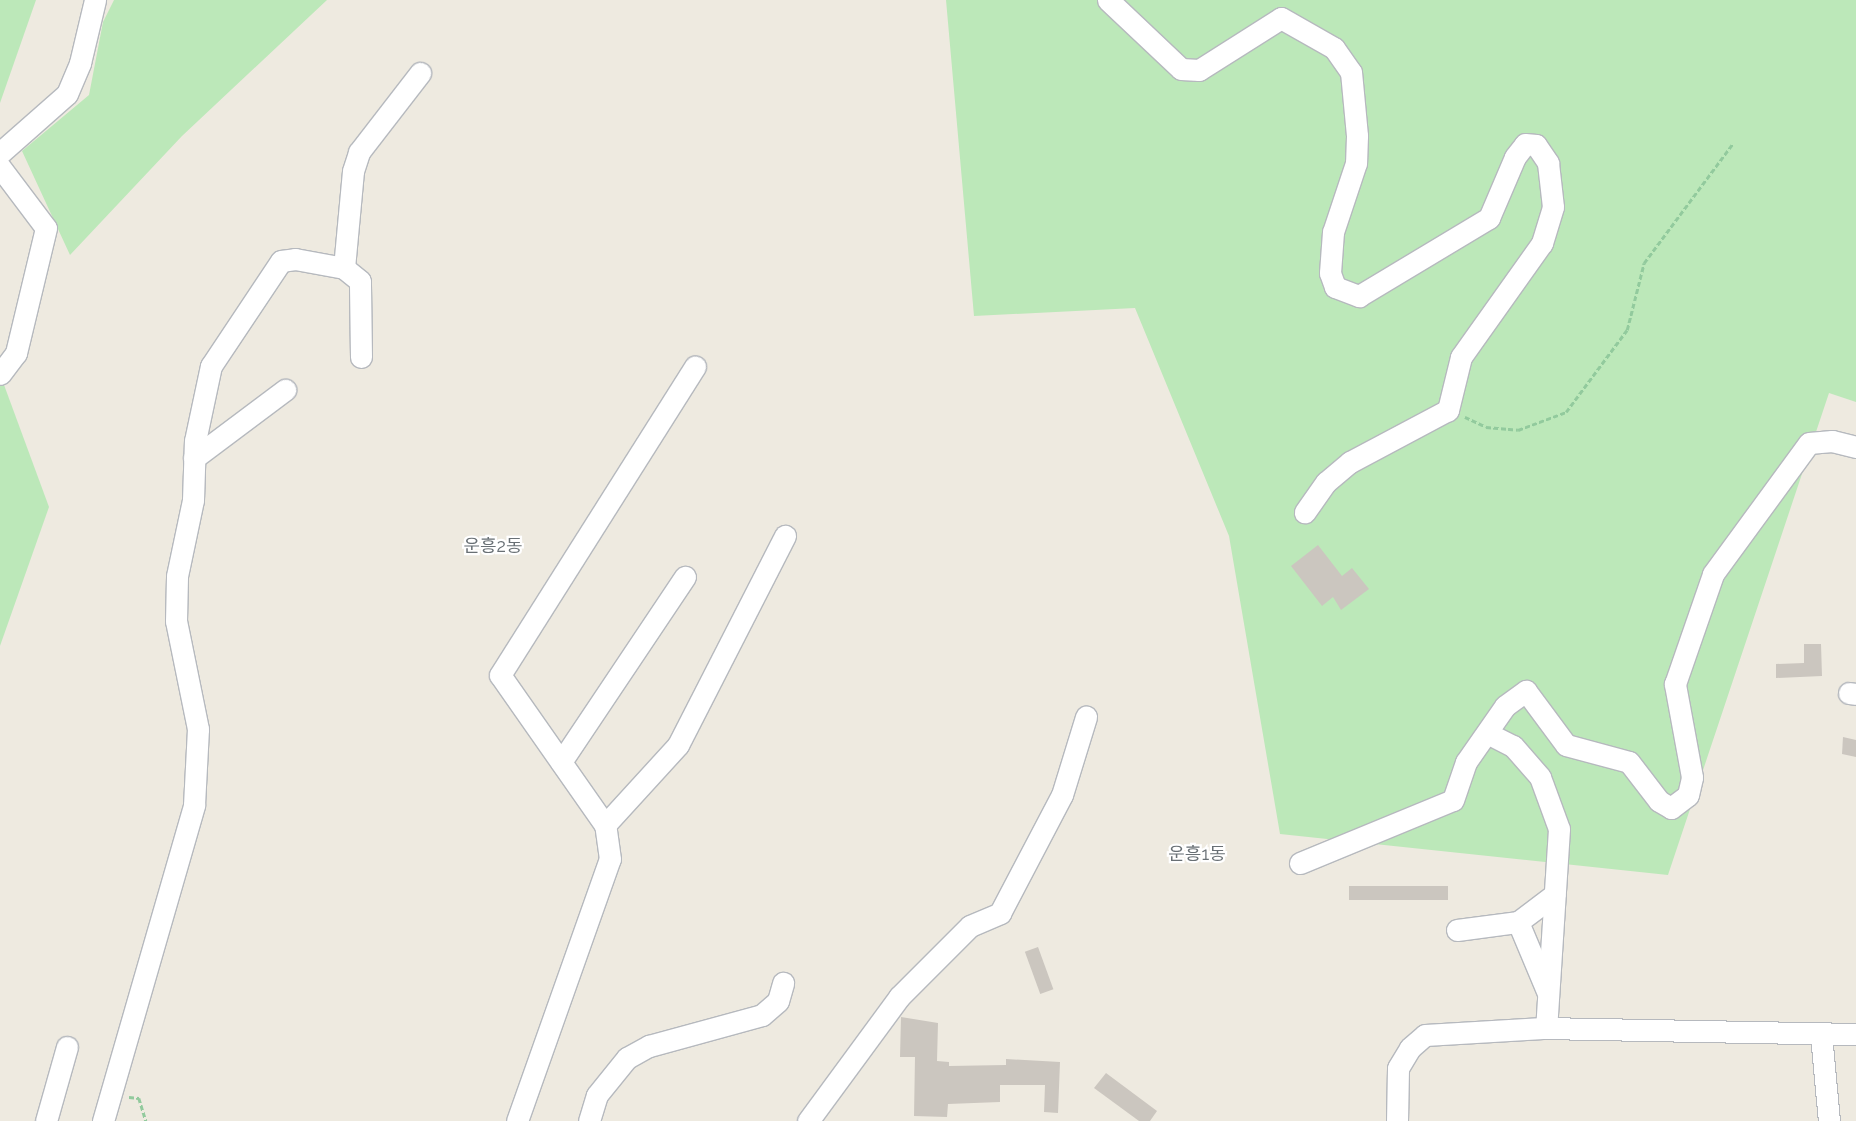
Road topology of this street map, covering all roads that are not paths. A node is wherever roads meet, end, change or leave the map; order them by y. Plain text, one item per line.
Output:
1 (95, 0) edge
2 (1108, 0) edge
3 (420, 73) dead end
4 (0, 153) edge
5 (0, 167) edge
6 (344, 268) junction
7 (361, 357) dead end
8 (695, 367) dead end
9 (0, 374) edge
10 (285, 390) dead end
11 (1856, 446) edge
12 (194, 458) junction
13 (1305, 512) dead end
14 (785, 536) dead end
15 (685, 577) dead end
16 (1086, 717) dead end
17 (1487, 733) junction
18 (561, 762) junction
19 (604, 825) junction
20 (1300, 863) dead end
21 (1555, 894) junction
22 (1518, 922) junction
23 (1457, 930) dead end
24 (783, 983) dead end
25 (1548, 994) junction
26 (1546, 1028) junction
27 (1856, 1034) edge
28 (1821, 1035) junction
29 (67, 1047) dead end
30 (46, 1121) edge
31 (103, 1121) edge
32 (517, 1121) edge
33 (589, 1121) edge
34 (808, 1121) edge
35 (1397, 1121) edge
36 (1829, 1121) edge

1 - 4 street
2 - 13 street
3 - 6 street
5 - 9 street
6 - 7 street
6 - 12 street
8 - 18 street
10 - 12 street
11 - 17 street
12 - 31 street
14 - 19 street
15 - 18 street
16 - 34 street
17 - 20 street
17 - 21 street
18 - 19 street
19 - 32 street
21 - 22 street
21 - 25 street
22 - 23 street
22 - 25 street
24 - 33 street
25 - 26 street
26 - 28 street
26 - 35 street
27 - 28 street
28 - 36 street
29 - 30 street

